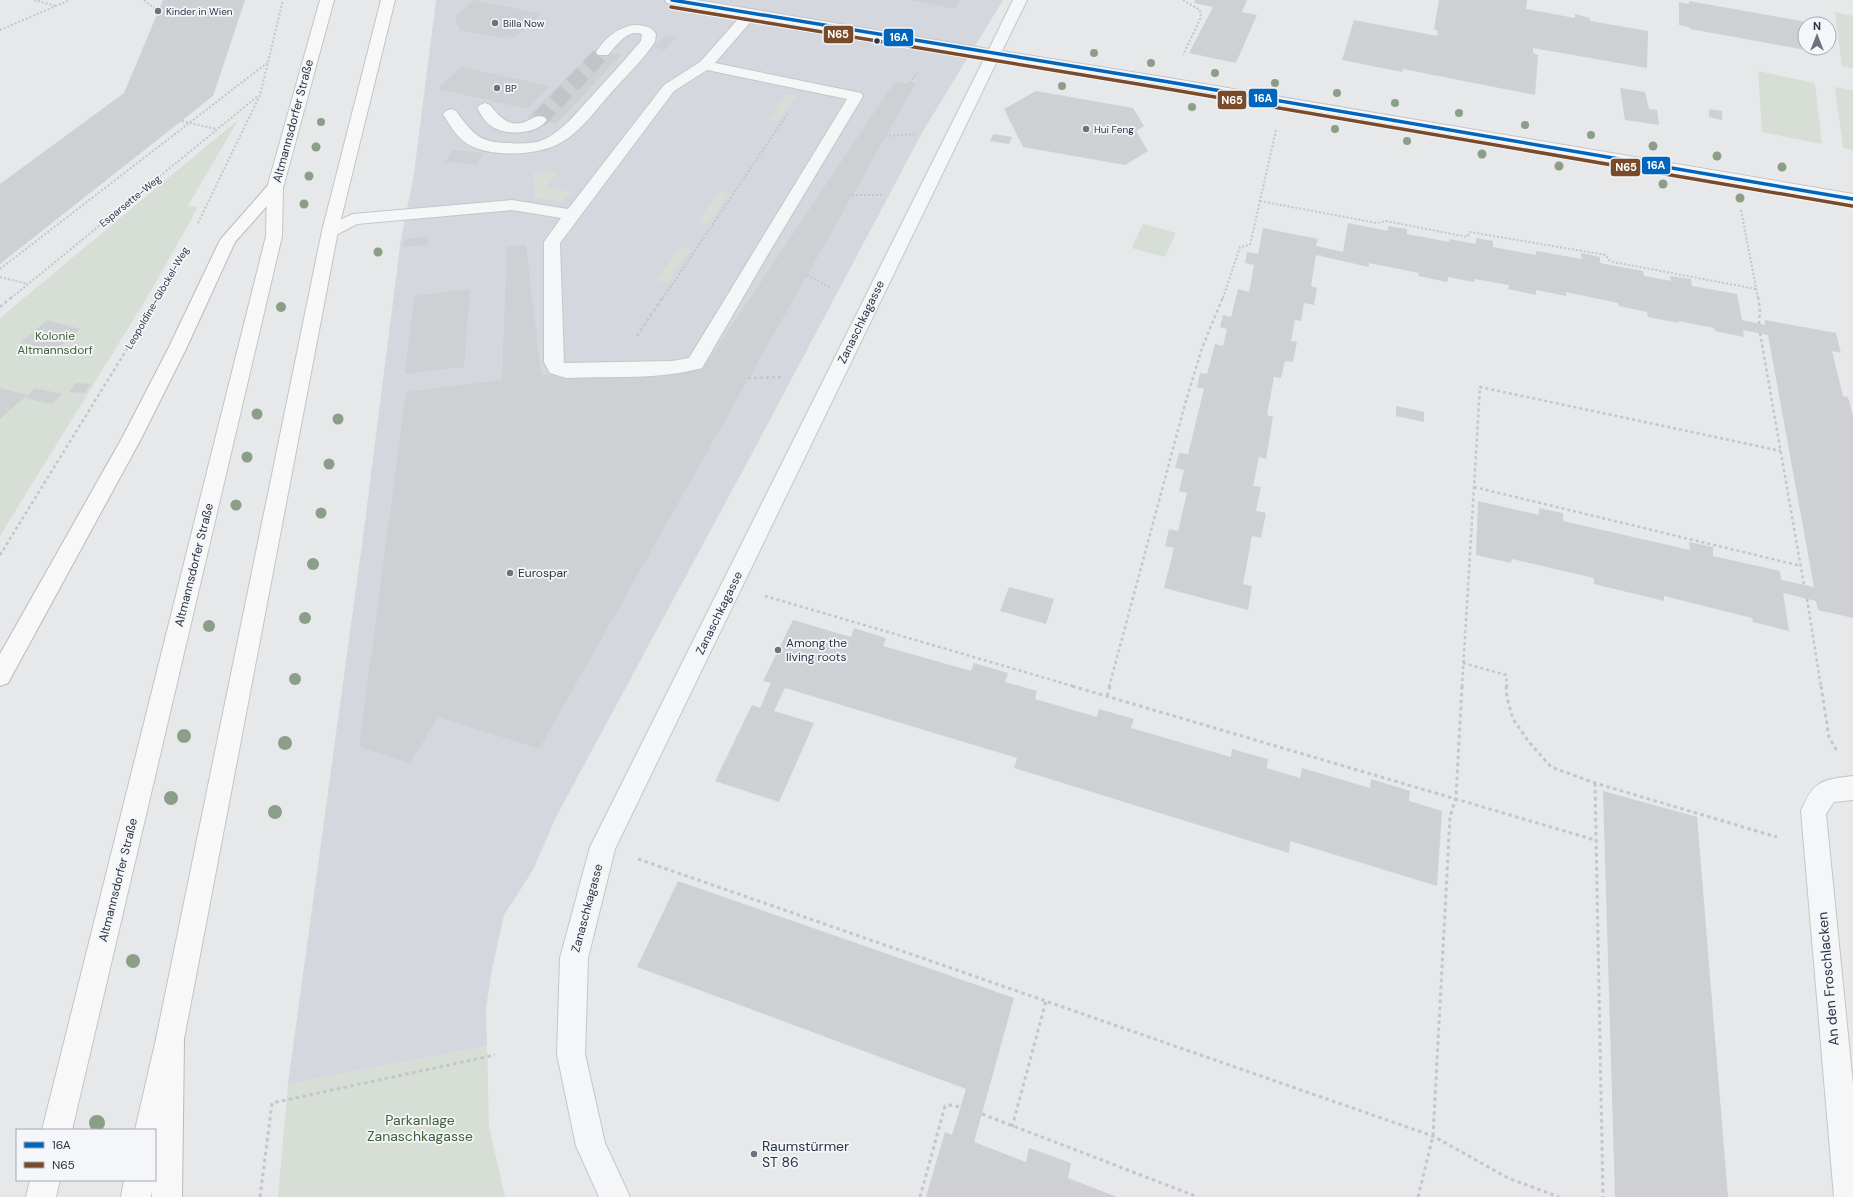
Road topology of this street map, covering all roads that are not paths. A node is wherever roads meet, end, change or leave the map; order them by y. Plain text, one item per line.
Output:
1 (328, 0) edge
2 (388, 0) edge
3 (672, 0) edge
4 (1020, 0) edge
5 (750, 14) junction
6 (603, 52) tunnel mouth
7 (992, 54) junction
8 (705, 65) junction
9 (485, 108) dead end
10 (451, 114) dead end
11 (539, 120) tunnel mouth
12 (275, 188) junction
13 (1853, 198) edge
14 (572, 215) junction
15 (330, 231) junction
16 (0, 676) edge
17 (1853, 788) edge
18 (170, 1039) junction
19 (57, 1129) edge
20 (150, 1129) edge
21 (45, 1181) edge
22 (139, 1181) edge
23 (41, 1197) edge
24 (136, 1197) edge
25 (167, 1197) edge
26 (615, 1197) edge
27 (1849, 1197) edge

1 - 12 main road, Altmannsdorfer Straße
2 - 15 main road
3 - 5 street
4 - 7 street, Zanaschkagasse
5 - 7 street
5 - 8 street
6 - 10 street
7 - 13 street
7 - 26 street, Zanaschkagasse
8 - 14 street
8 - 14 street
9 - 11 street
12 - 16 main road
12 - 19 main road, Altmannsdorfer Straße
14 - 15 street
15 - 18 main road
17 - 27 street, An den Froschlacken
18 - 20 main road
18 - 25 main road
21 - 23 main road
22 - 24 main road

